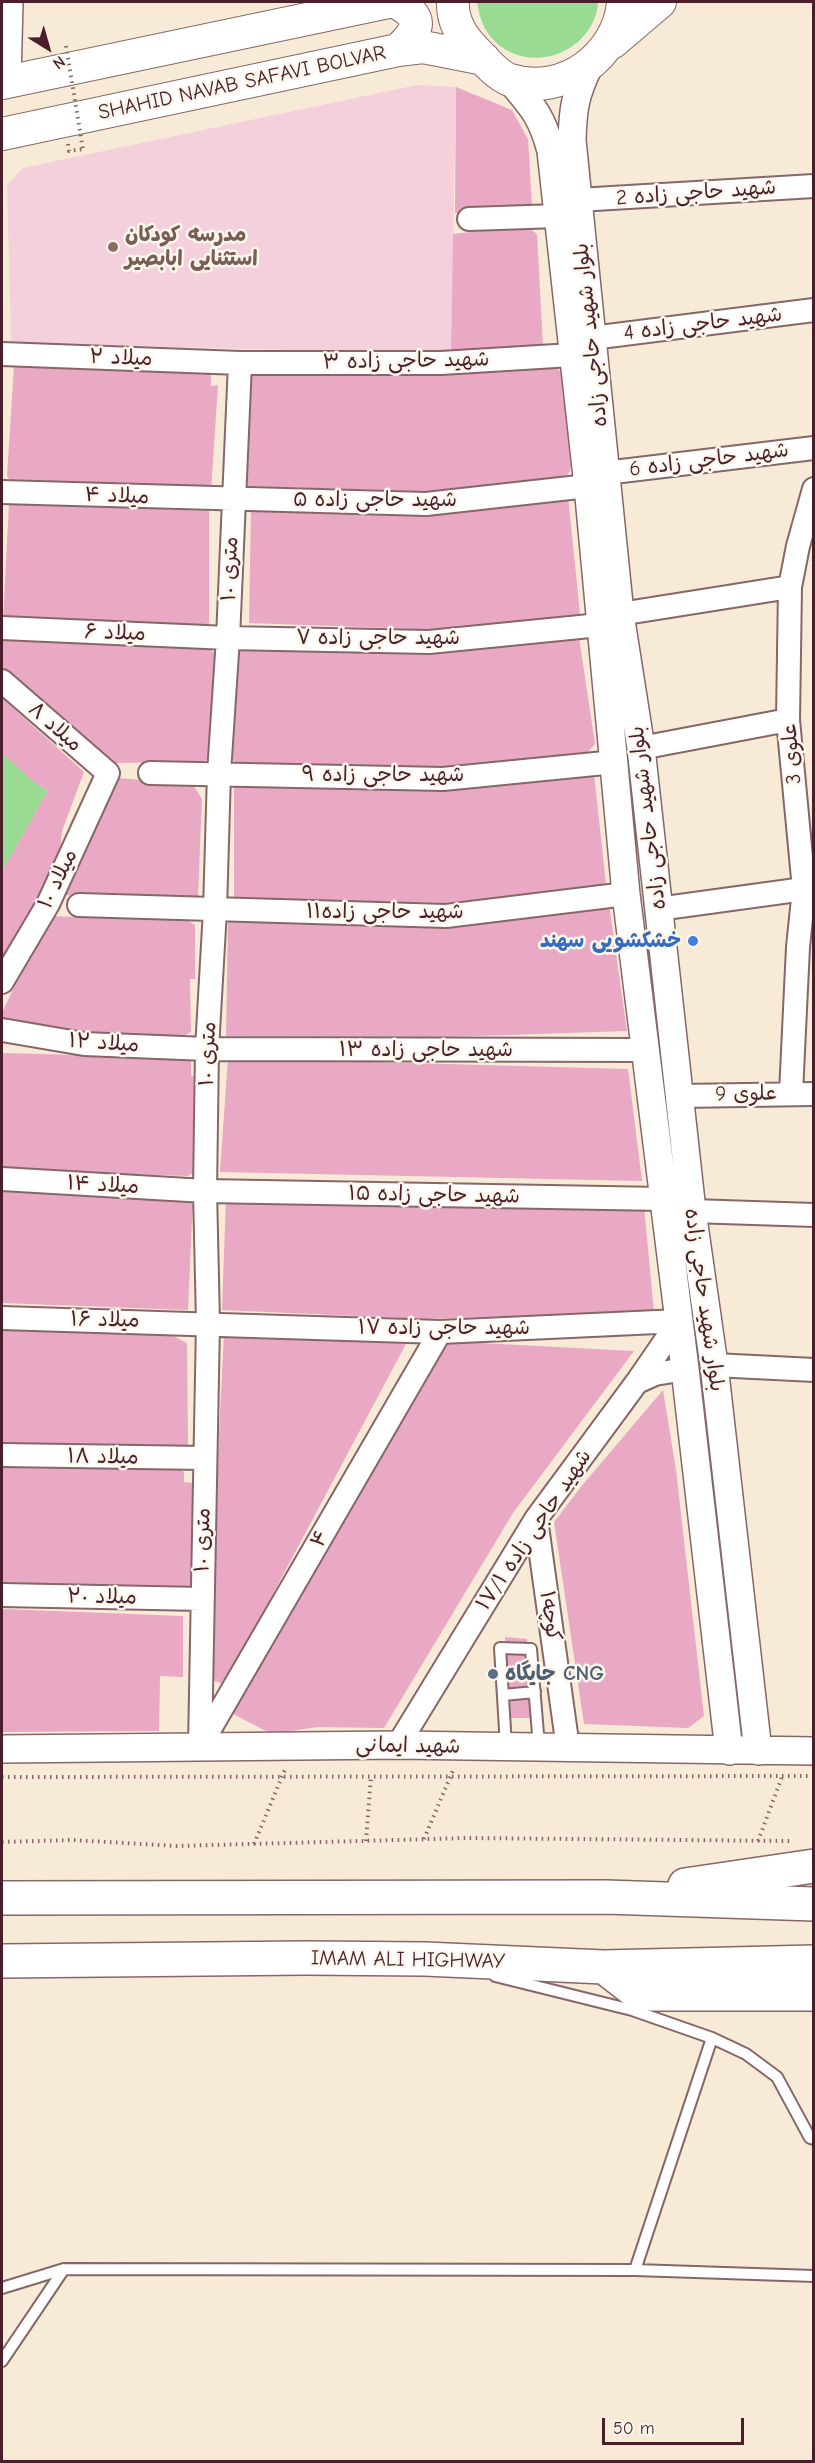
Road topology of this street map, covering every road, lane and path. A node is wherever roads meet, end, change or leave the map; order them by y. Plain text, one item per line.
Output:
1 (9, 2) edge
2 (386, 2) edge
3 (453, 2) edge
4 (623, 2) edge
5 (660, 2) edge
6 (66, 46) dead end
7 (398, 50) junction
8 (600, 55) junction
9 (484, 59) junction
10 (509, 80) junction
11 (4, 83) edge
12 (2, 134) edge
13 (69, 150) dead end
14 (813, 186) edge
15 (568, 208) junction
16 (470, 219) dead end
17 (813, 310) edge
18 (582, 346) junction
19 (2, 354) edge
20 (240, 363) junction
21 (813, 448) edge
22 (596, 480) junction
23 (813, 489) edge
24 (2, 492) edge
25 (233, 500) junction
26 (790, 587) junction
27 (610, 619) junction
28 (2, 628) edge
29 (228, 638) junction
30 (2, 681) edge
31 (788, 720) junction
32 (641, 748) junction
33 (615, 762) junction
34 (108, 773) joint
35 (150, 773) dead end
36 (219, 773) junction
37 (805, 802) edge
38 (804, 889) junction
39 (626, 894) junction
40 (79, 905) dead end
41 (658, 909) junction
42 (215, 910) junction
43 (806, 947) edge
44 (2, 982) edge
45 (2, 1030) edge
46 (207, 1048) junction
47 (645, 1050) junction
48 (791, 1093) junction
49 (813, 1094) edge
50 (679, 1096) junction
51 (2, 1179) edge
52 (205, 1191) junction
53 (663, 1199) junction
54 (692, 1211) junction
55 (813, 1215) edge
56 (2, 1318) edge
57 (679, 1321) junction
58 (208, 1323) junction
59 (440, 1332) junction
60 (714, 1365) junction
61 (685, 1369) junction
62 (813, 1370) edge
63 (638, 1382) junction
64 (2, 1455) edge
65 (204, 1458) junction
66 (536, 1519) junction
67 (2, 1595) edge
68 (202, 1599) junction
69 (533, 1672) junction
70 (501, 1674) junction
71 (535, 1692) junction
72 (502, 1695) junction
73 (398, 1744) junction
74 (200, 1746) junction
75 (295, 1746) junction
76 (464, 1746) junction
77 (506, 1747) junction
78 (539, 1747) junction
79 (568, 1748) junction
80 (2, 1749) edge
81 (729, 1751) junction
82 (758, 1751) junction
83 (813, 1751) edge
84 (784, 1764) junction
85 (282, 1776) junction
86 (371, 1776) junction
87 (451, 1776) junction
88 (813, 1776) edge
89 (2, 1777) edge
90 (424, 1839) junction
91 (366, 1841) junction
92 (758, 1841) junction
93 (2, 1842) edge
94 (254, 1844) junction
95 (806, 1854) edge
96 (606, 1897) junction
97 (2, 1898) edge
98 (813, 1904) edge
99 (425, 1959) junction
100 (2, 1961) edge
101 (813, 1962) edge
102 (604, 1967) junction
103 (813, 1994) edge
104 (712, 2038) junction
105 (813, 2139) edge
106 (64, 2269) junction
107 (634, 2270) junction
108 (813, 2276) edge
109 (2, 2288) edge
110 (2, 2361) edge

1 - 11 street
2 - 7 main road
2 - 11 main road
3 - 9 main road
4 - 8 main road
5 - 8 main road
6 - 13 path, bridge
7 - 9 main road, SHAHID NAVAB SAFAVI BOLVAR
7 - 12 main road, SHAHID NAVAB SAFAVI BOLVAR
8 - 10 main road
8 - 15 street, بلوار شهید حاجی زاده
9 - 10 main road
10 - 15 street, بلوار شهید حاجی زاده
14 - 15 street, شهید حاجی زاده 2
15 - 16 street, شهید حاجی زاده 2
15 - 18 street, بلوار شهید حاجی زاده
17 - 18 street, شهید حاجی زاده 4
18 - 20 street, شهید حاجی زاده ۳
18 - 22 street, بلوار شهید حاجی زاده
19 - 20 street, میلاد ۲
20 - 25 street, ۱۰ متری
21 - 22 street, شهید حاجی زاده 6
22 - 25 street, شهید حاجی زاده ۵
22 - 27 street, بلوار شهید حاجی زاده
23 - 26 street, علوی 3
24 - 25 street, میلاد ۴
25 - 29 street, ۱۰ متری
26 - 27 street, شهید حاجی زاده ۷
26 - 31 street, علوی 3
27 - 29 street, شهید حاجی زاده ۷
27 - 32 street, بلوار شهید حاجی زاده
27 - 33 street, بلوار شهید حاجی زاده
28 - 29 street, میلاد ۶
29 - 36 street, ۱۰ متری
30 - 34 street, میلاد ۸
31 - 32 street
31 - 37 street, علوی 3
32 - 41 street, بلوار شهید حاجی زاده
33 - 36 street, شهید حاجی زاده ۹
33 - 39 street, بلوار شهید حاجی زاده
34 - 44 street, میلاد ۱۰
35 - 36 street, شهید حاجی زاده ۹
36 - 42 street, ۱۰ متری
37 - 38 street, علوی 3
38 - 41 street
38 - 43 street, علوی 3
39 - 42 street, شهید حاجی زاده۱۱
39 - 47 street, بلوار شهید حاجی زاده
40 - 42 street, شهید حاجی زاده۱۱
41 - 50 street, بلوار شهید حاجی زاده
42 - 46 street, ۱۰ متری
43 - 48 street, علوی 3
45 - 46 street, میلاد ۱۲
46 - 47 street, شهید حاجی زاده ۱۳
46 - 52 street, ۱۰ متری
47 - 53 street, بلوار شهید حاجی زاده
48 - 49 street, علوی 9
48 - 50 street, علوی 9
50 - 54 street, بلوار شهید حاجی زاده
51 - 52 street, میلاد ۱۴
52 - 53 street, شهید حاجی زاده ۱۵
52 - 58 street, ۱۰ متری
53 - 57 street, بلوار شهید حاجی زاده
54 - 55 street
54 - 60 street, بلوار شهید حاجی زاده
56 - 58 street, میلاد ۱۶
57 - 59 street, شهید حاجی زاده ۱۷
57 - 61 street, بلوار شهید حاجی زاده
57 - 63 street, شهید حاجی زاده ۱۷/۱
58 - 59 street, شهید حاجی زاده ۱۷
58 - 65 street, ۱۰ متری
59 - 74 street, ۴
60 - 61 street
60 - 62 street
60 - 82 street, بلوار شهید حاجی زاده
61 - 63 street
61 - 81 street, بلوار شهید حاجی زاده
63 - 66 street, شهید حاجی زاده ۱۷/۱
64 - 65 street, میلاد ۱۸
65 - 68 street, ۱۰ متری
66 - 73 street, شهید حاجی زاده ۱۷/۱
66 - 79 street, کوچه۱
67 - 68 street, میلاد ۲۰
68 - 74 street, ۱۰ متری
69 - 70 lane
69 - 70 lane
69 - 71 lane
70 - 72 lane
71 - 72 lane
71 - 78 lane
72 - 77 lane
73 - 75 street, شهید ایمانی
73 - 76 street, شهید ایمانی
74 - 75 street, شهید ایمانی
74 - 80 street, شهید ایمانی
75 - 85 path
76 - 77 street, شهید ایمانی
76 - 87 path
77 - 78 street, شهید ایمانی
78 - 79 street, شهید ایمانی
79 - 81 street, شهید ایمانی
81 - 82 street, شهید ایمانی
82 - 84 street, شهید ایمانی
83 - 84 street, شهید ایمانی
84 - 87 path
84 - 88 path
84 - 92 path
85 - 86 path
85 - 89 path
85 - 94 path
86 - 87 path
86 - 91 path
87 - 90 path
90 - 91 path
90 - 92 path
91 - 94 path
92 - 95 path
93 - 94 path
95 - 96 highway
96 - 97 highway
96 - 98 highway
99 - 100 highway, IMAM ALI HIGHWAY
99 - 102 highway, IMAM ALI HIGHWAY
99 - 104 lane
101 - 102 highway, IMAM ALI HIGHWAY
102 - 103 highway
104 - 105 lane
104 - 107 lane
106 - 107 lane
106 - 109 lane
106 - 110 lane
107 - 108 lane

